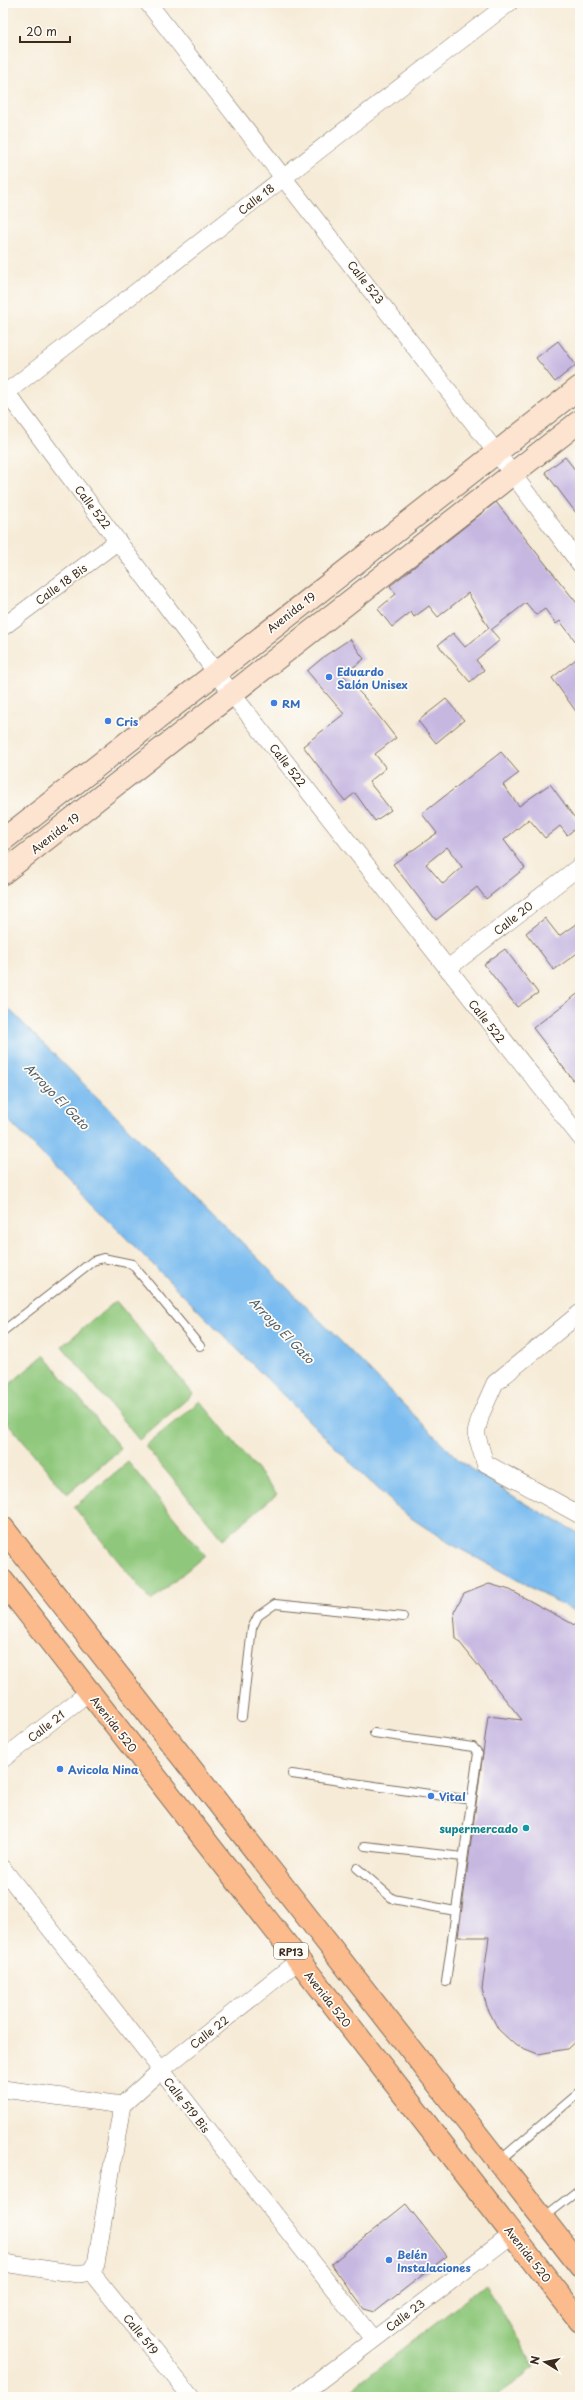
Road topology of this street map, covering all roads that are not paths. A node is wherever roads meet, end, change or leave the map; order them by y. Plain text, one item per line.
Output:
1 (148, 3) edge
2 (509, 3) edge
3 (285, 178) junction
4 (580, 387) edge
5 (4, 392) edge
6 (580, 422) edge
7 (496, 452) junction
8 (512, 474) junction
9 (118, 542) junction
10 (580, 564) edge
11 (3, 627) edge
12 (215, 671) junction
13 (233, 695) junction
14 (3, 840) edge
15 (580, 866) edge
16 (3, 873) edge
17 (447, 969) junction
18 (580, 1137) edge
19 (580, 1313) edge
20 (3, 1331) edge
21 (200, 1346) dead end
22 (580, 1515) edge
23 (3, 1528) edge
24 (3, 1581) edge
25 (403, 1617) dead end
26 (89, 1692) junction
27 (242, 1717) dead end
28 (374, 1733) dead end
29 (3, 1759) edge
30 (292, 1774) dead end
31 (471, 1800) junction
32 (364, 1846) dead end
33 (463, 1857) junction
34 (357, 1868) dead end
35 (3, 1869) edge
36 (456, 1911) junction
37 (298, 1961) junction
38 (446, 1982) dead end
39 (160, 2071) junction
40 (3, 2089) edge
41 (580, 2092) edge
42 (122, 2105) junction
43 (498, 2161) junction
44 (580, 2189) edge
45 (543, 2218) junction
46 (513, 2234) junction
47 (3, 2263) edge
48 (580, 2266) edge
49 (91, 2272) junction
50 (580, 2322) edge
51 (373, 2339) junction
52 (191, 2397) edge
53 (298, 2397) edge

1 - 3 street, Calle 523
2 - 3 street, Calle 18
3 - 5 street, Calle 18
3 - 7 street, Calle 523
4 - 7 main road, Avenida 19
5 - 9 street, Calle 522
6 - 8 main road, Avenida 19
7 - 8 street, Calle 523
7 - 12 main road, Avenida 19
8 - 10 street, Calle 523
8 - 13 main road, Avenida 19
9 - 11 street, Calle 18 Bis
9 - 12 street, Calle 522
12 - 13 street, Calle 522
12 - 14 main road, Avenida 19
13 - 16 main road, Avenida 19
13 - 17 street, Calle 522
15 - 17 street, Calle 20
17 - 18 street, Calle 522
19 - 22 street
20 - 21 lane
23 - 43 main road, RP13
24 - 26 main road, Avenida 520 / RP13
25 - 27 lane
26 - 29 street, Calle 21
26 - 37 main road, Avenida 520 / RP13
28 - 31 lane
30 - 31 lane
31 - 33 lane
32 - 33 lane
33 - 36 lane
34 - 36 lane
35 - 39 street, Calle 519 Bis
36 - 38 lane
37 - 39 street, Calle 22
37 - 46 main road, Avenida 520 / RP13
39 - 42 street, Calle 22
39 - 51 street, Calle 519 Bis
40 - 42 street
41 - 43 lane
42 - 49 street
43 - 45 main road, RP13
44 - 45 lane
45 - 48 main road, RP13
46 - 50 main road, Avenida 520 / RP13
46 - 51 street, Calle 23
47 - 49 street
49 - 52 street, Calle 519
51 - 53 street, Calle 23

